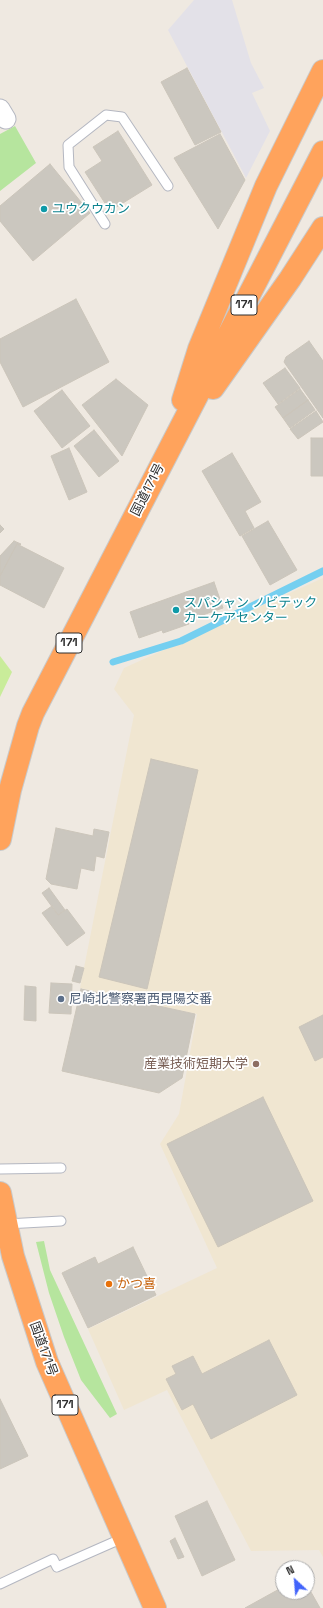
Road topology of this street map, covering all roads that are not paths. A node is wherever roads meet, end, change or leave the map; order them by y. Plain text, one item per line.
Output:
1 (323, 71) edge
2 (323, 152) edge
3 (168, 186) dead end
4 (105, 224) dead end
5 (323, 228) edge
6 (164, 458) junction
7 (0, 839) edge
8 (61, 1168) dead end
9 (0, 1169) edge
10 (0, 1193) edge
11 (61, 1221) dead end
12 (6, 1224) junction
13 (123, 1538) junction
14 (0, 1584) edge
15 (155, 1608) edge

1 - 6 highway
2 - 6 highway, 国道171号 / 171
3 - 4 lane
5 - 6 highway
6 - 7 highway, 国道171号 / 171
8 - 9 lane
10 - 12 highway, 国道171号 / 171
11 - 12 lane
12 - 13 highway, 国道171号 / 171
13 - 14 lane
13 - 15 highway, 国道171号 / 171

